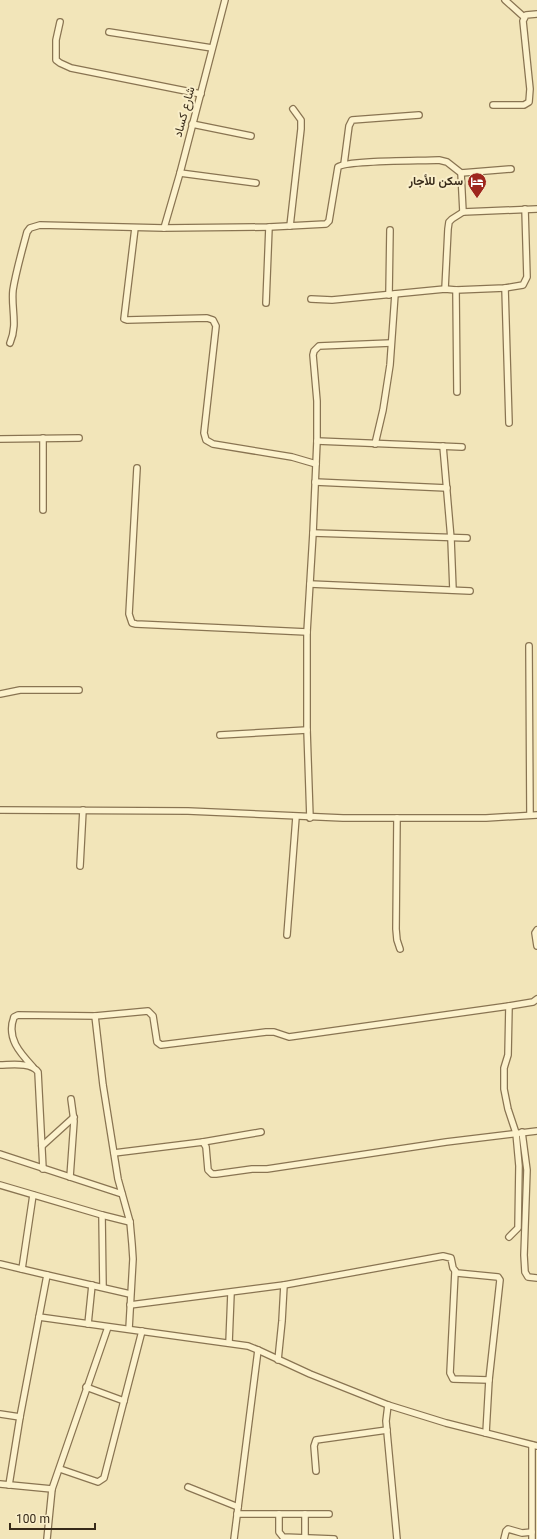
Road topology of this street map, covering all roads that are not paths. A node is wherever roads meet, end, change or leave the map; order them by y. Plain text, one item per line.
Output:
1 (224, 0) edge
2 (505, 0) edge
3 (537, 14) edge
4 (524, 17) junction
5 (60, 22) dead end
6 (109, 32) dead end
7 (212, 48) junction
8 (200, 94) junction
9 (493, 105) dead end
10 (293, 109) dead end
11 (419, 115) dead end
12 (192, 124) junction
13 (251, 136) dead end
14 (344, 164) junction
15 (511, 169) dead end
16 (180, 173) junction
17 (461, 173) junction
18 (256, 183) dead end
19 (525, 209) junction
20 (537, 209) edge
21 (463, 212) junction
22 (290, 226) junction
23 (269, 227) junction
24 (135, 228) junction
25 (164, 228) junction
26 (390, 230) dead end
27 (505, 288) junction
28 (445, 289) junction
29 (456, 290) junction
30 (392, 295) junction
31 (311, 299) dead end
32 (266, 303) dead end
33 (10, 343) dead end
34 (391, 343) junction
35 (457, 392) dead end
36 (509, 423) dead end
37 (43, 438) junction
38 (80, 438) dead end
39 (0, 439) edge
40 (317, 441) junction
41 (375, 444) junction
42 (444, 446) junction
43 (462, 447) dead end
44 (316, 464) junction
45 (137, 468) dead end
46 (315, 482) junction
47 (447, 488) junction
48 (42, 510) dead end
49 (313, 533) junction
50 (467, 538) dead end
51 (451, 539) junction
52 (310, 584) junction
53 (453, 590) junction
54 (470, 591) dead end
55 (307, 632) junction
56 (528, 646) dead end
57 (79, 690) dead end
58 (0, 694) edge
59 (306, 730) junction
60 (220, 735) dead end
61 (0, 810) edge
62 (84, 810) junction
63 (530, 815) junction
64 (537, 815) edge
65 (296, 817) junction
66 (310, 818) junction
67 (397, 818) junction
68 (80, 866) dead end
69 (537, 930) edge
70 (287, 935) dead end
71 (537, 946) edge
72 (400, 949) dead end
73 (537, 999) edge
74 (509, 1006) junction
75 (95, 1016) junction
76 (0, 1065) edge
77 (34, 1067) junction
78 (71, 1099) dead end
79 (74, 1117) junction
80 (537, 1131) edge
81 (262, 1132) dead end
82 (519, 1133) junction
83 (203, 1142) junction
84 (42, 1146) junction
85 (114, 1153) junction
86 (0, 1154) edge
87 (43, 1169) junction
88 (70, 1177) junction
89 (0, 1185) edge
90 (122, 1194) junction
91 (33, 1195) junction
92 (102, 1216) junction
93 (130, 1222) junction
94 (509, 1237) dead end
95 (0, 1264) edge
96 (22, 1269) junction
97 (455, 1272) junction
98 (47, 1275) junction
99 (537, 1278) edge
100 (92, 1285) junction
101 (284, 1285) junction
102 (103, 1287) junction
103 (230, 1293) junction
104 (130, 1294) junction
105 (130, 1305) junction
106 (40, 1317) junction
107 (88, 1324) junction
108 (108, 1327) junction
109 (129, 1329) junction
110 (142, 1331) junction
111 (229, 1343) junction
112 (258, 1350) junction
113 (278, 1360) junction
114 (489, 1380) junction
115 (86, 1387) junction
116 (124, 1401) junction
117 (388, 1404) junction
118 (0, 1414) edge
119 (20, 1417) junction
120 (387, 1430) junction
121 (486, 1433) junction
122 (535, 1445) edge
123 (60, 1469) junction
124 (316, 1471) dead end
125 (0, 1484) edge
126 (9, 1485) junction
127 (188, 1487) dead end
128 (52, 1489) junction
129 (238, 1507) junction
130 (237, 1514) junction
131 (279, 1514) junction
132 (305, 1514) junction
133 (329, 1514) dead end
134 (532, 1532) junction
135 (305, 1538) junction
136 (47, 1539) edge
137 (234, 1539) edge
138 (334, 1539) edge
139 (397, 1539) edge
140 (504, 1539) edge
141 (532, 1539) edge

1 - 7 street, شارع كساد
2 - 4 street
3 - 4 street
4 - 9 street
5 - 8 street
6 - 7 street
7 - 8 street, شارع كساد
8 - 12 street, شارع كساد
10 - 22 street
11 - 14 street
12 - 13 street
12 - 16 street, شارع كساد
14 - 17 street
14 - 22 street
15 - 17 street
16 - 18 street
16 - 25 street, شارع كساد
17 - 21 street
19 - 20 street
19 - 21 street
19 - 27 street
21 - 28 street
22 - 23 street
23 - 25 street
23 - 32 street
24 - 25 street
24 - 33 street
24 - 44 street
26 - 30 street
27 - 29 street
27 - 36 street
28 - 29 street
28 - 30 street
29 - 35 street
30 - 31 street
30 - 34 street
34 - 40 street
34 - 41 street
37 - 38 street
37 - 39 street
37 - 48 street
40 - 41 street
40 - 44 street
41 - 42 street
42 - 43 street
42 - 47 street
44 - 46 street
45 - 55 street
46 - 47 street
46 - 49 street
47 - 51 street
49 - 51 street
49 - 52 street
50 - 51 street
51 - 53 street
52 - 53 street
52 - 55 street
53 - 54 street
55 - 59 street
56 - 63 street
57 - 58 street
59 - 60 street
59 - 66 street
61 - 62 street
62 - 65 street
62 - 68 street
63 - 64 street
63 - 67 street
65 - 66 street
65 - 70 street
66 - 67 street
67 - 72 street
69 - 71 street
73 - 74 street
74 - 75 street
74 - 82 street
75 - 77 street
75 - 85 street
76 - 77 street
77 - 84 street
78 - 79 street
79 - 84 street
79 - 88 street
80 - 82 street
81 - 83 street
82 - 83 street
82 - 94 street
82 - 99 street
83 - 85 street
84 - 87 street
85 - 90 street
86 - 87 street
87 - 88 street
88 - 90 street
89 - 91 street
90 - 93 street
91 - 92 street
91 - 96 street
92 - 93 street
92 - 102 street
93 - 104 street
95 - 96 street
96 - 98 street
97 - 101 street
97 - 114 street
97 - 114 street
98 - 100 street
98 - 106 street
100 - 102 street
100 - 107 street
101 - 103 street
101 - 113 street
102 - 104 street
103 - 105 street
103 - 111 street
104 - 105 street
105 - 109 street
106 - 107 street
106 - 119 street
107 - 108 street
108 - 109 street
108 - 115 street
109 - 110 street
110 - 111 street
110 - 116 street
111 - 112 street
112 - 113 street
112 - 129 street
113 - 117 street
114 - 121 street
115 - 116 street
115 - 123 street
116 - 123 street
117 - 120 street
117 - 121 street
118 - 119 street
119 - 126 street
120 - 124 street
120 - 139 street
121 - 122 street
122 - 134 street
123 - 128 street
125 - 126 street
126 - 128 street
127 - 129 street
128 - 136 street
129 - 130 street
130 - 131 street
130 - 137 street
131 - 132 street
131 - 135 street
132 - 133 street
132 - 135 street
134 - 140 street
134 - 141 street
135 - 138 street

